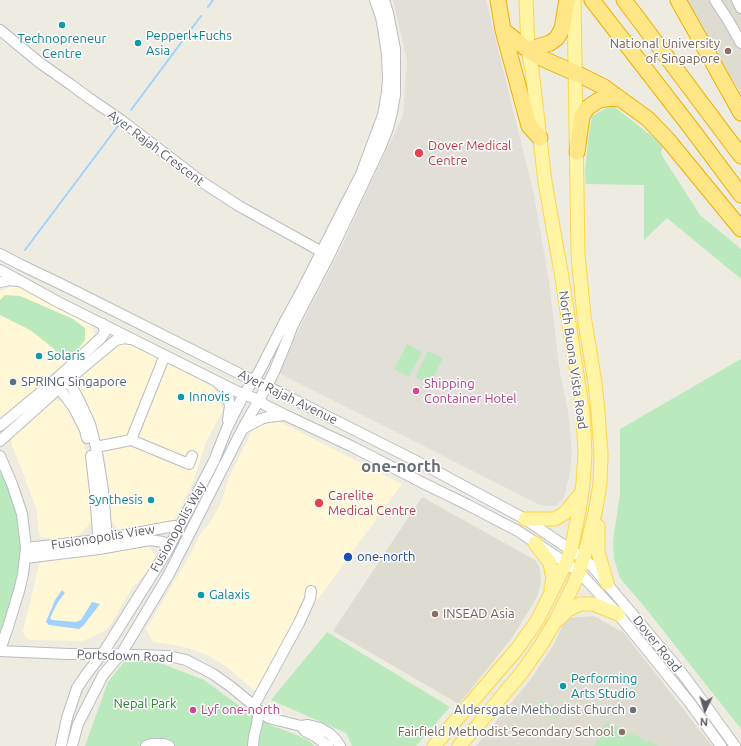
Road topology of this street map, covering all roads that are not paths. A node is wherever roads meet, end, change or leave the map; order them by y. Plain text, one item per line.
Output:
1 (375, 0) edge
2 (384, 0) edge
3 (498, 0) edge
4 (526, 0) edge
5 (567, 0) edge
6 (574, 0) edge
7 (592, 0) edge
8 (624, 0) edge
9 (633, 0) edge
10 (678, 0) edge
11 (715, 0) edge
12 (737, 0) edge
13 (741, 8) edge
14 (642, 23) junction
15 (0, 30) edge
16 (503, 30) junction
17 (741, 43) edge
18 (528, 50) junction
19 (576, 73) junction
20 (620, 99) junction
21 (741, 113) edge
22 (540, 138) junction
23 (577, 152) junction
24 (741, 156) edge
25 (741, 195) edge
26 (741, 229) edge
27 (326, 253) junction
28 (0, 254) edge
29 (0, 270) edge
30 (0, 282) edge
31 (24, 282) junction
32 (103, 324) junction
33 (134, 340) junction
34 (163, 360) dead end
35 (274, 372) junction
36 (68, 380) junction
37 (254, 380) junction
38 (216, 381) junction
39 (267, 386) junction
40 (59, 388) junction
41 (279, 392) junction
42 (244, 394) junction
43 (259, 400) junction
44 (286, 415) junction
45 (0, 426) edge
46 (227, 428) junction
47 (243, 428) junction
48 (131, 440) junction
49 (0, 441) edge
50 (96, 447) junction
51 (0, 456) edge
52 (192, 456) dead end
53 (600, 484) junction
54 (582, 492) junction
55 (525, 518) junction
56 (179, 529) junction
57 (535, 543) junction
58 (103, 544) junction
59 (571, 550) junction
60 (168, 551) junction
61 (26, 553) junction
62 (584, 559) junction
63 (566, 563) junction
64 (579, 572) junction
65 (606, 582) junction
66 (310, 591) dead end
67 (551, 593) junction
68 (618, 614) junction
69 (555, 622) junction
70 (0, 651) edge
71 (102, 654) junction
72 (120, 654) junction
73 (256, 708) junction
74 (269, 718) junction
75 (257, 724) junction
76 (302, 726) junction
77 (62, 746) edge
78 (72, 746) edge
79 (146, 746) edge
80 (169, 746) edge
81 (253, 746) edge
82 (328, 746) edge
83 (340, 746) edge
84 (434, 746) edge
85 (459, 746) edge
86 (721, 746) edge
87 (735, 746) edge

1 - 27 street
2 - 27 street
3 - 16 highway
4 - 18 main road, North Buona Vista Road
5 - 18 highway
6 - 19 main road, North Buona Vista Road
7 - 25 highway
8 - 14 highway
9 - 14 highway
10 - 21 highway
11 - 17 street
12 - 13 street
14 - 24 highway
15 - 27 street, Ayer Rajah Crescent
16 - 18 highway
16 - 22 highway
18 - 19 highway
18 - 22 main road, North Buona Vista Road
19 - 20 highway
19 - 23 main road, North Buona Vista Road
20 - 23 highway
20 - 26 highway
22 - 54 main road, North Buona Vista Road
23 - 53 main road, North Buona Vista Road
27 - 35 street
27 - 37 street
28 - 37 street, Ayer Rajah Avenue
29 - 31 street, Ayer Rajah Avenue
30 - 31 street
31 - 32 street, Ayer Rajah Avenue
32 - 33 street, Ayer Rajah Avenue
32 - 45 street
33 - 36 street
33 - 38 street, Ayer Rajah Avenue
34 - 48 street
35 - 39 street
35 - 41 street
36 - 40 street
36 - 50 street
37 - 39 street, Ayer Rajah Avenue
37 - 42 street
38 - 42 street, Ayer Rajah Avenue
38 - 46 street
39 - 41 street, Ayer Rajah Avenue
39 - 43 street
40 - 49 street
40 - 58 street
41 - 55 street, Ayer Rajah Avenue
42 - 43 street, Ayer Rajah Avenue
42 - 46 street, Fusionopolis Way
43 - 44 street, Ayer Rajah Avenue
43 - 47 street, Fusionopolis Way
44 - 47 street
44 - 57 street, Ayer Rajah Avenue
46 - 56 street, Fusionopolis Way
47 - 72 street, Fusionopolis Way
48 - 50 street
48 - 52 street
50 - 58 street
51 - 61 street
53 - 62 main road, North Buona Vista Road
53 - 65 main road
54 - 55 main road
54 - 59 main road, North Buona Vista Road
55 - 59 street, Ayer Rajah Avenue
56 - 58 street, Fusionopolis View
56 - 60 street, Fusionopolis Way
57 - 63 street, Ayer Rajah Avenue
57 - 67 main road
58 - 60 street, Fusionopolis View
58 - 61 street, Fusionopolis View
59 - 62 street, Dover Road
59 - 63 main road, North Buona Vista Road
60 - 71 street, Fusionopolis Way
61 - 70 street
62 - 64 main road, North Buona Vista Road
62 - 65 street, Dover Road
63 - 64 street, Dover Road
63 - 67 main road, North Buona Vista Road
64 - 68 street, Dover Road
64 - 69 main road, North Buona Vista Road
65 - 87 street, Dover Road
66 - 73 street
67 - 84 main road, North Buona Vista Road
68 - 69 main road
68 - 86 street, Dover Road
69 - 85 main road, North Buona Vista Road
70 - 71 street, Portsdown Road
71 - 72 street, Portsdown Road
71 - 77 street, Fusionopolis Way
72 - 73 street, Portsdown Road
72 - 78 street, Fusionopolis Way
73 - 74 street, Portsdown Road
73 - 75 street
74 - 75 street
74 - 76 street, Portsdown Road
75 - 81 street
76 - 82 street, Portsdown Road
76 - 83 street, Portsdown Road
79 - 80 street

